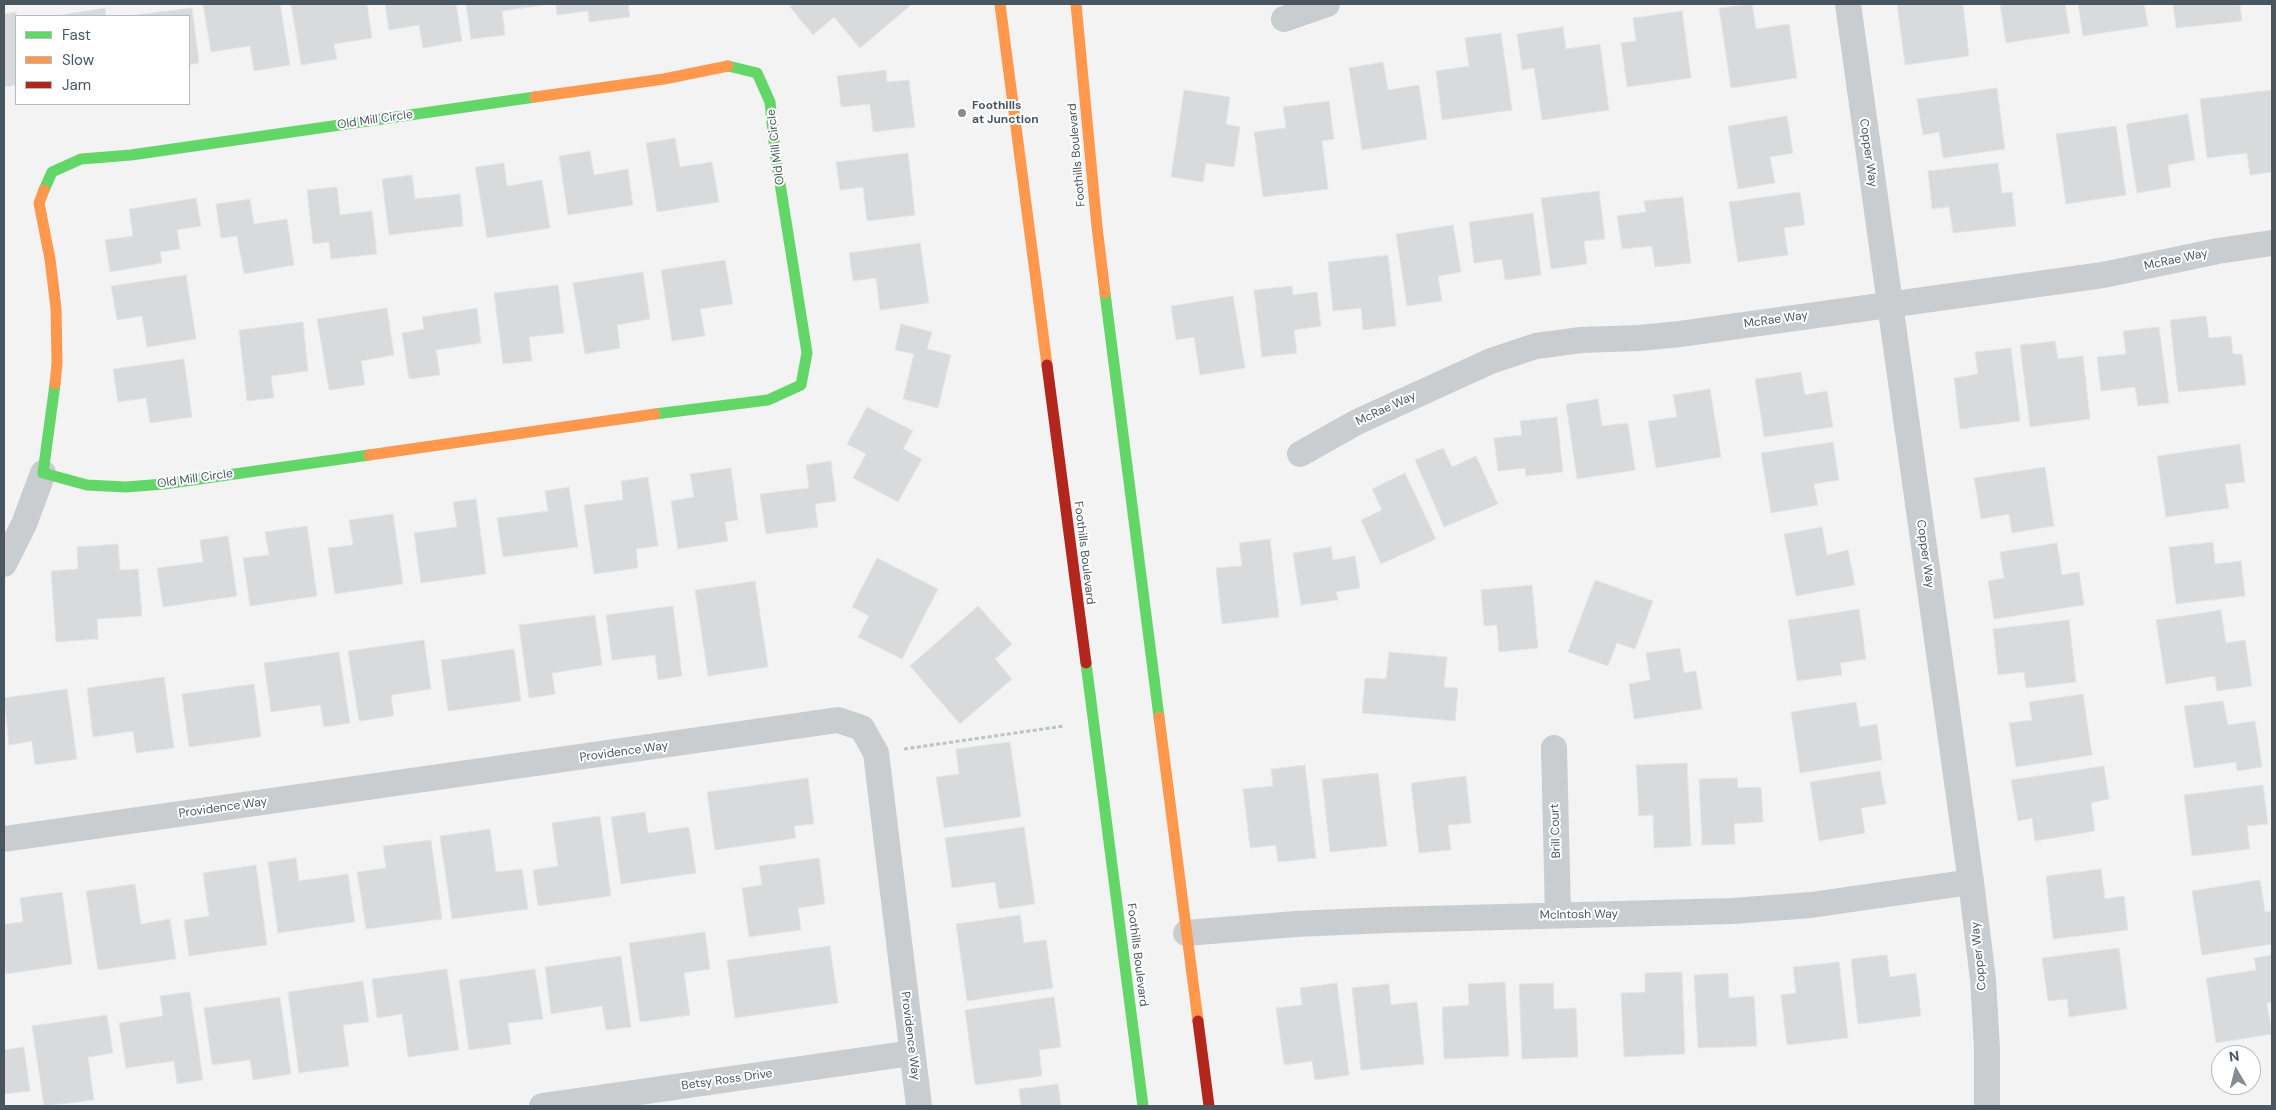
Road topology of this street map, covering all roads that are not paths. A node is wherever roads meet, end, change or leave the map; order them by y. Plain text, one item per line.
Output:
1 (1000, 4) edge
2 (1076, 4) edge
3 (1327, 4) edge
4 (1848, 4) edge
5 (1284, 19) dead end
6 (2272, 243) edge
7 (1890, 304) junction
8 (1300, 454) dead end
9 (43, 473) junction
10 (4, 564) edge
11 (1554, 748) dead end
12 (4, 839) edge
13 (1971, 882) junction
14 (1558, 915) junction
15 (1186, 933) junction
16 (912, 1053) junction
17 (542, 1106) edge
18 (919, 1106) edge
19 (1142, 1106) edge
20 (1209, 1106) edge
21 (1987, 1106) edge

1 - 19 main road, Foothills Boulevard
2 - 15 main road, Foothills Boulevard
3 - 5 street
4 - 7 street, Copper Way
6 - 7 street, McRae Way
7 - 8 street, McRae Way
7 - 13 street, Copper Way
9 - 9 main road, Old Mill Circle
9 - 10 street, Old Mill Circle
11 - 14 street, Brill Court
12 - 16 street, Providence Way
13 - 14 street, McIntosh Way
13 - 21 street, Copper Way
14 - 15 street, McIntosh Way
15 - 20 main road, Foothills Boulevard
16 - 17 street, Betsy Ross Drive
16 - 18 street, Providence Way

